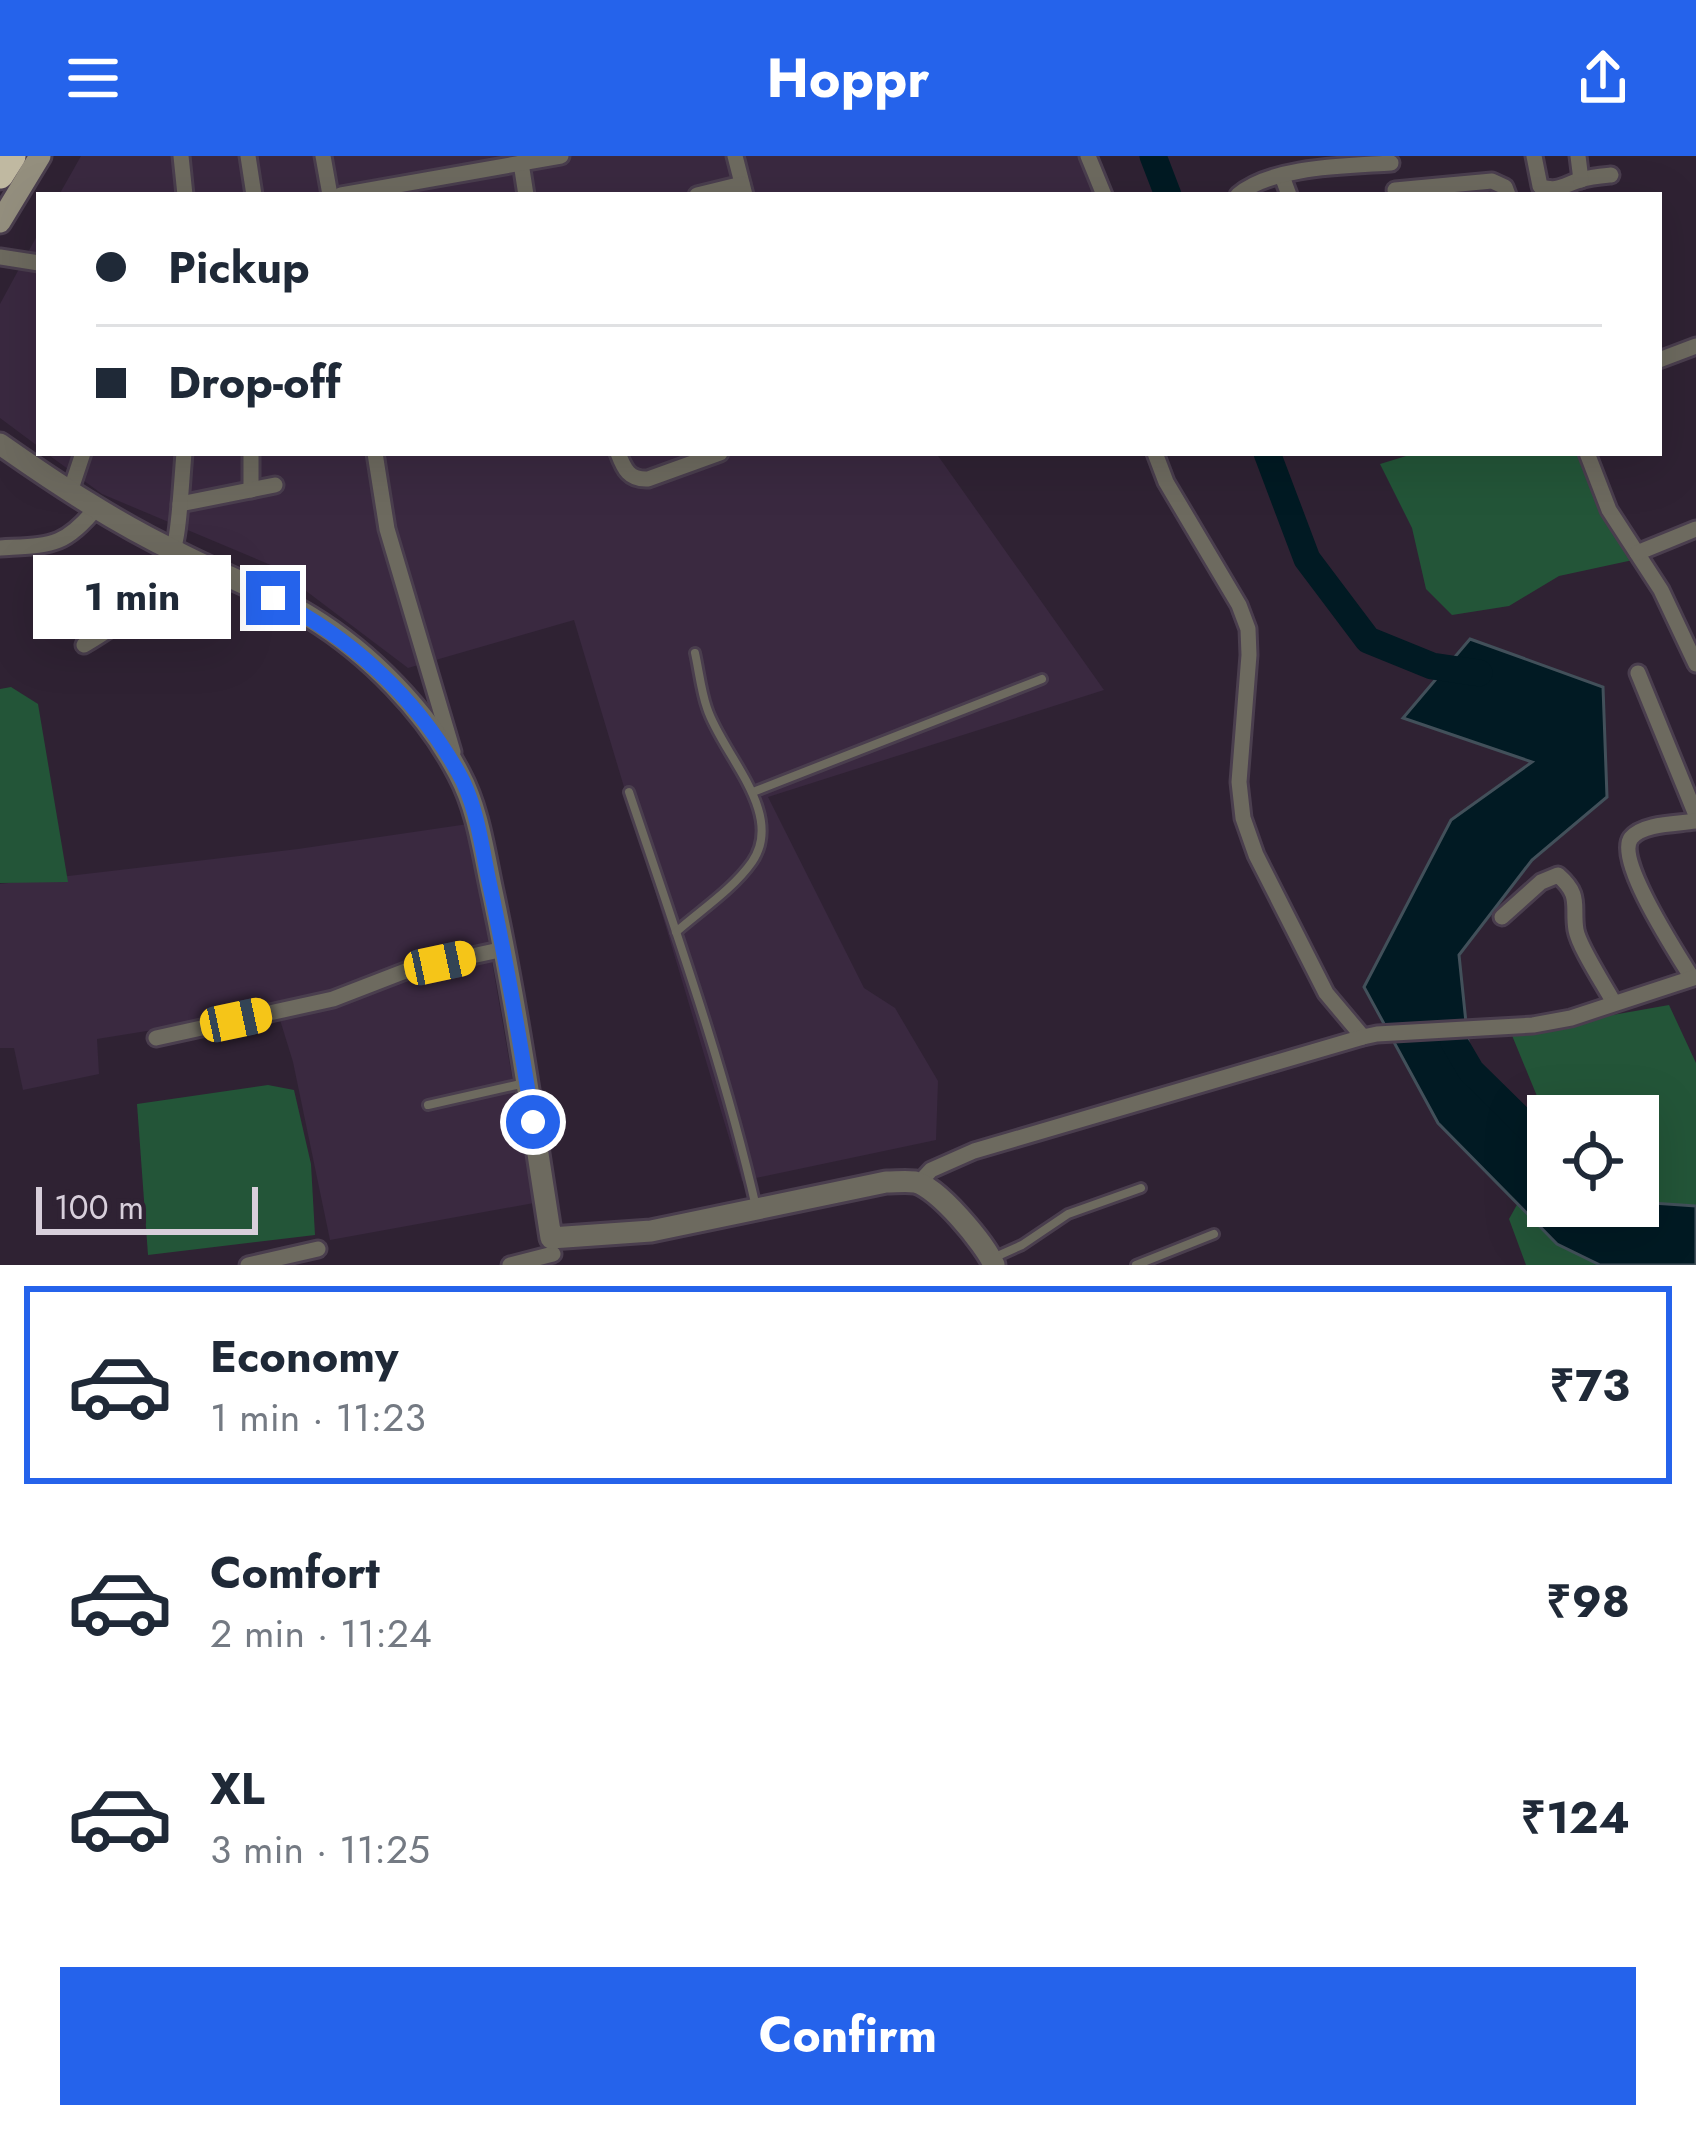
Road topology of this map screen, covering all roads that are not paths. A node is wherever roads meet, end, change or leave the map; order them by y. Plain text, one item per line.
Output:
1 (12, 156) edge
2 (40, 156) edge
3 (182, 156) edge
4 (248, 156) edge
5 (323, 156) edge
6 (561, 156) edge
7 (735, 156) edge
8 (1088, 156) edge
9 (1534, 156) edge
10 (1578, 156) edge
11 (1390, 160) edge
12 (521, 163) junction
13 (1612, 175) dead end
14 (0, 176) edge
15 (1282, 176) junction
16 (1573, 187) edge
17 (744, 189) edge
18 (185, 192) edge
19 (254, 192) edge
20 (329, 192) edge
21 (358, 192) edge
22 (526, 192) edge
23 (1103, 192) edge
24 (1242, 192) edge
25 (1288, 192) edge
26 (1395, 192) edge
27 (1507, 192) edge
28 (0, 222) edge
29 (0, 257) edge
30 (36, 263) edge
31 (1696, 346) edge
32 (1662, 360) edge
33 (0, 444) edge
34 (82, 456) edge
35 (184, 456) edge
36 (251, 456) edge
37 (375, 456) edge
38 (619, 456) edge
39 (1156, 456) edge
40 (1588, 456) edge
41 (689, 458) edge
42 (275, 485) dead end
43 (250, 490) junction
44 (70, 492) junction
45 (180, 504) junction
46 (97, 507) junction
47 (1696, 529) edge
48 (0, 548) edge
49 (174, 551) junction
50 (1637, 553) junction
51 (84, 645) dead end
52 (695, 653) dead end
53 (1696, 664) edge
54 (1638, 673) dead end
55 (1042, 679) dead end
56 (459, 774) junction
57 (629, 792) dead end
58 (753, 792) junction
59 (1696, 818) edge
60 (1502, 917) dead end
61 (676, 932) junction
62 (504, 949) junction
63 (1694, 977) edge
64 (1614, 1003) junction
65 (1370, 1035) junction
66 (156, 1038) dead end
67 (527, 1083) junction
68 (428, 1106) dead end
69 (919, 1183) junction
70 (1141, 1188) dead end
71 (757, 1208) junction
72 (1214, 1234) dead end
73 (318, 1250) dead end
74 (553, 1252) edge
75 (993, 1262) edge
76 (248, 1265) edge
77 (510, 1265) edge
78 (1136, 1265) edge

1 - 14 highway
2 - 28 main road
3 - 18 street
4 - 19 street
5 - 20 street
6 - 12 street
7 - 17 street
8 - 23 street
9 - 16 street
10 - 16 street
11 - 15 street
11 - 26 street
12 - 21 street
12 - 22 street
13 - 16 street
15 - 24 street
15 - 25 street
26 - 27 street
29 - 30 street
31 - 32 street
33 - 44 street
34 - 44 street
35 - 45 street
36 - 43 street
37 - 56 street
38 - 41 street
39 - 65 street
40 - 50 street
42 - 43 street
43 - 45 street
44 - 46 street
45 - 49 street
46 - 48 street
46 - 49 street
47 - 50 street
49 - 51 street
49 - 56 street
50 - 53 street
52 - 58 lane
54 - 59 street
55 - 58 lane
56 - 62 street
57 - 61 lane
58 - 61 lane
59 - 63 street
60 - 64 street
61 - 71 lane
62 - 66 street
62 - 67 street
63 - 64 street
64 - 65 street
65 - 69 street
67 - 68 lane
67 - 74 street
69 - 71 street
69 - 75 street
70 - 75 lane
71 - 74 street
72 - 78 lane
73 - 76 street
74 - 77 street

